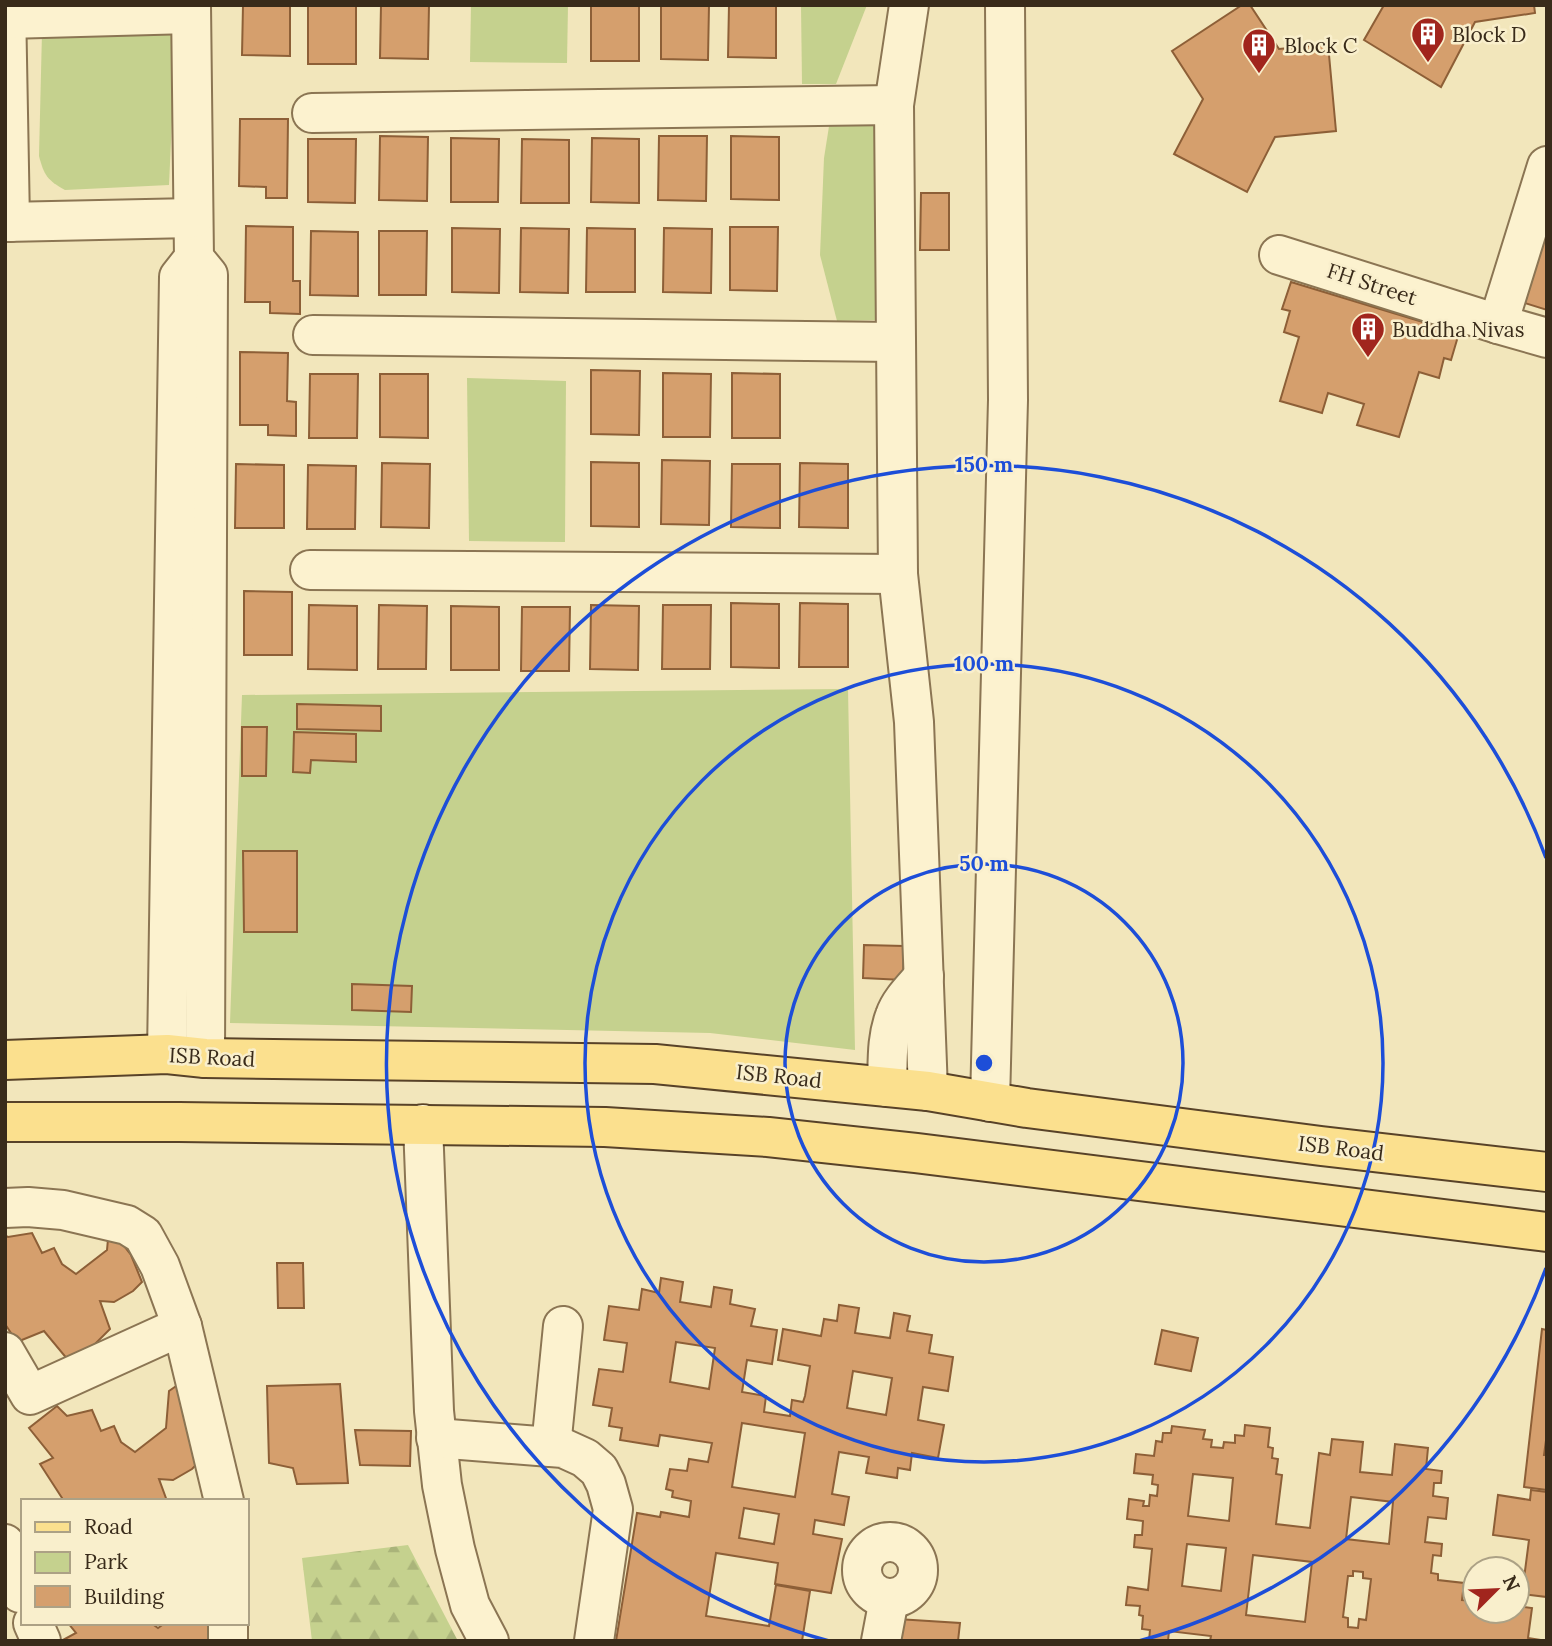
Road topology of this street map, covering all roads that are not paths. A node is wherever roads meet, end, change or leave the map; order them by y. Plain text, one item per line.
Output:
1 (909, 5) edge
2 (1005, 5) edge
3 (190, 10) edge
4 (7, 12) edge
5 (894, 105) junction
6 (312, 113) dead end
7 (1547, 166) edge
8 (193, 218) junction
9 (8, 222) edge
10 (1279, 255) dead end
11 (194, 258) junction
12 (1498, 324) junction
13 (313, 335) dead end
14 (1547, 338) edge
15 (896, 342) junction
16 (310, 570) dead end
17 (898, 574) junction
18 (924, 976) junction
19 (167, 1054) junction
20 (205, 1058) junction
21 (5, 1060) edge
22 (887, 1087) junction
23 (928, 1091) junction
24 (990, 1102) junction
25 (5, 1122) edge
26 (424, 1124) junction
27 (1547, 1172) edge
28 (5, 1208) edge
29 (1547, 1232) edge
30 (182, 1326) junction
31 (563, 1326) dead end
32 (5, 1352) edge
33 (18, 1403) edge
34 (436, 1438) junction
35 (551, 1447) junction
36 (224, 1499) edge
37 (5, 1544) edge
38 (21, 1590) edge
39 (888, 1598) dead end
40 (489, 1641) edge
41 (594, 1641) edge
42 (881, 1641) edge

1 - 5 street
2 - 24 street
3 - 4 street
3 - 8 street
4 - 9 street
5 - 6 street
5 - 15 street
7 - 12 street
8 - 9 street
8 - 11 street
10 - 12 street, FH Street
11 - 19 street
11 - 20 street
12 - 14 street, FH Street
13 - 15 street
15 - 17 street
16 - 17 street
17 - 18 street
18 - 22 street
18 - 23 street
19 - 20 main road, ISB Road
19 - 21 main road, ISB Road
20 - 22 main road, ISB Road
22 - 23 main road, ISB Road
23 - 24 main road, ISB Road
24 - 27 main road, ISB Road
25 - 26 main road
26 - 29 main road
26 - 34 street
28 - 30 street
30 - 33 street
30 - 36 street
31 - 35 street
32 - 33 street
34 - 35 street
34 - 40 street
35 - 41 street
37 - 38 street
39 - 42 street

